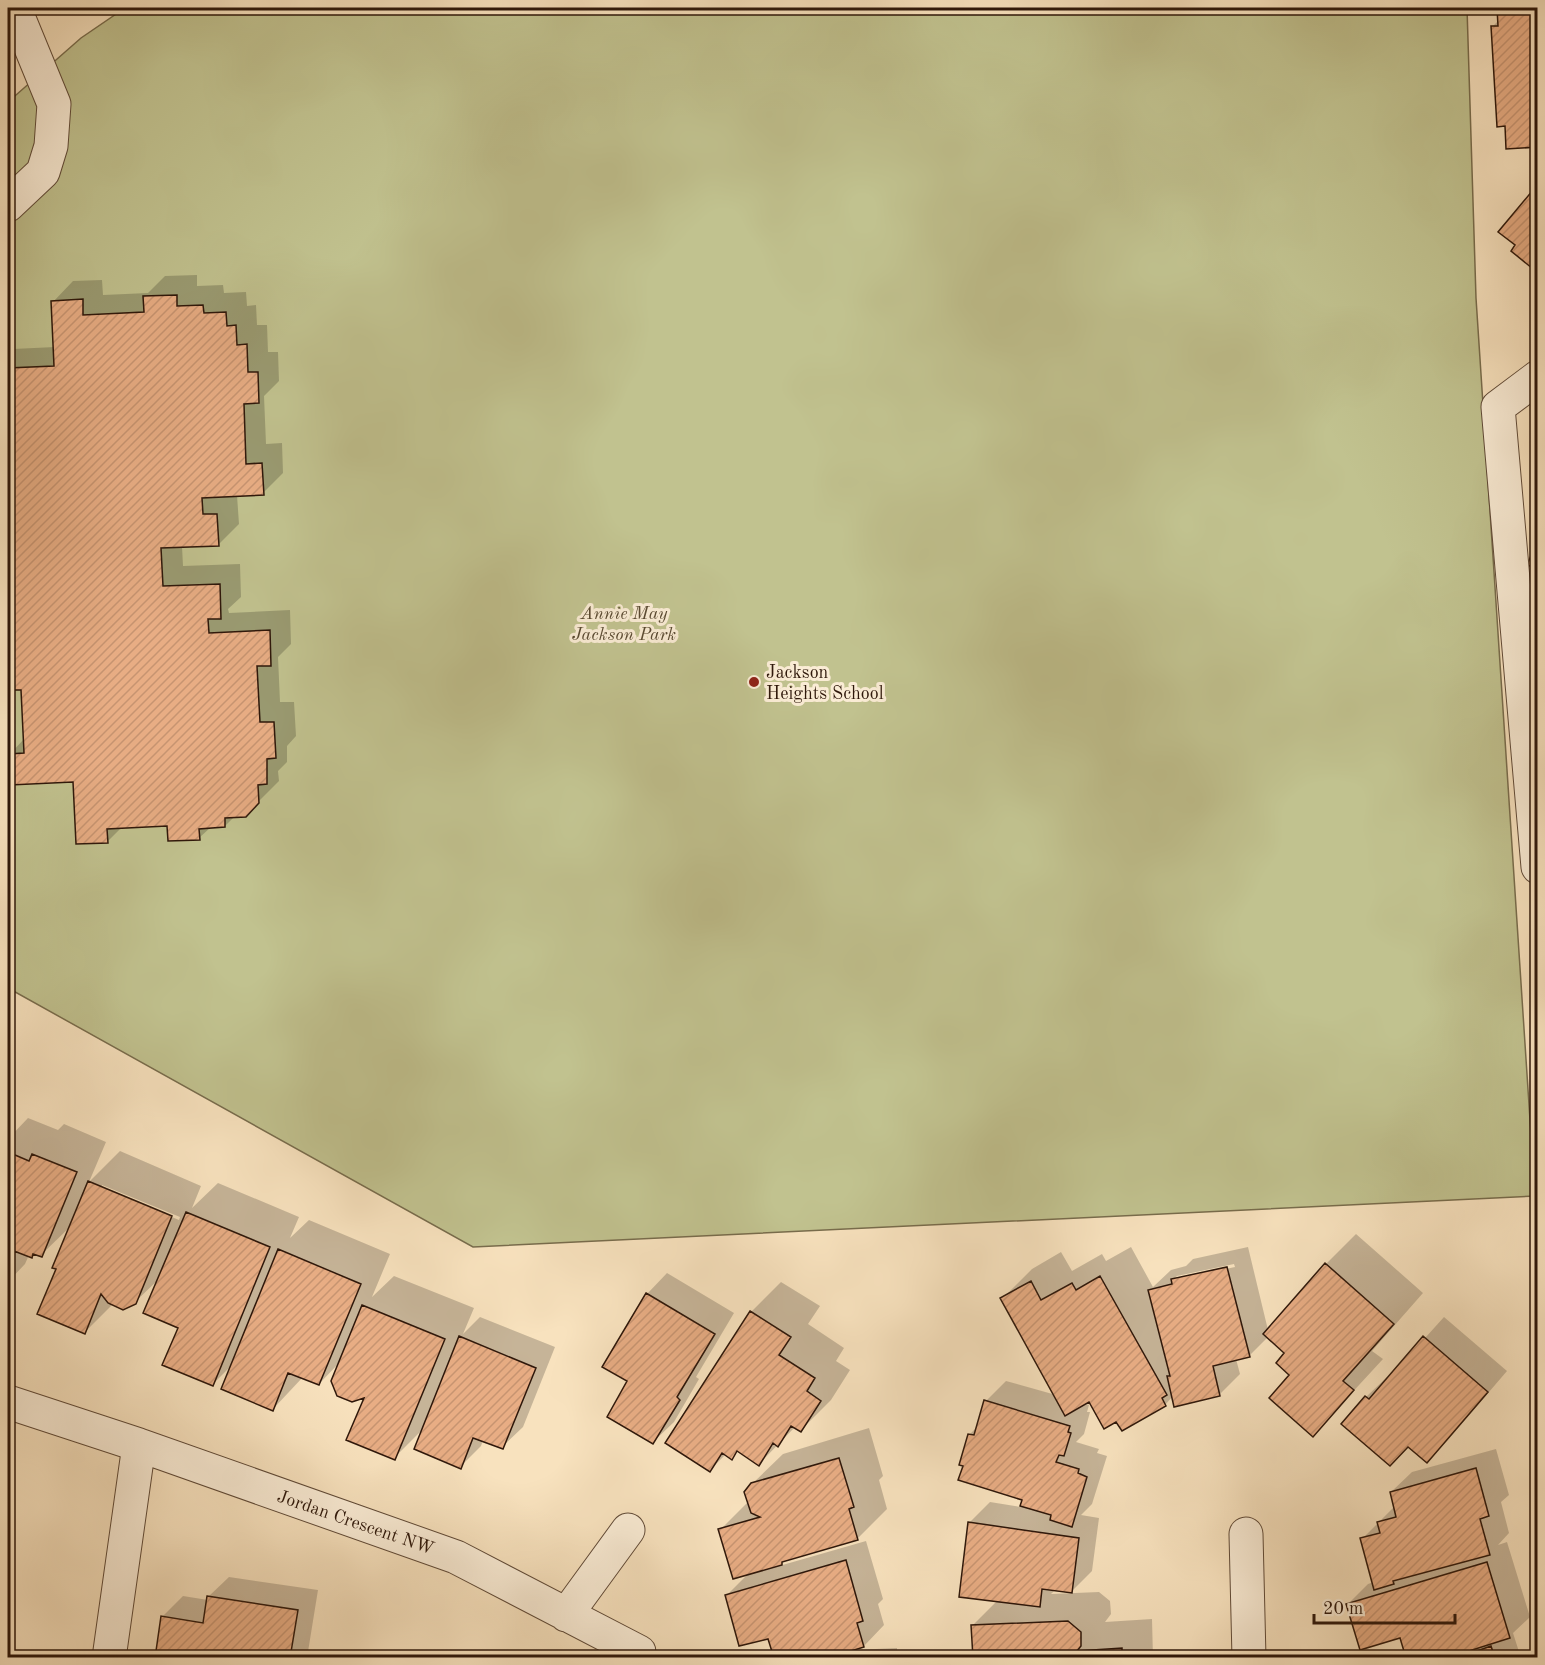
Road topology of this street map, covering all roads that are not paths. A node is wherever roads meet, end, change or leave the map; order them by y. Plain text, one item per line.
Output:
1 (17, 15) edge
2 (8, 205) edge
3 (1538, 377) edge
4 (1538, 867) edge
5 (8, 1402) edge
6 (139, 1445) junction
7 (628, 1530) dead end
8 (1246, 1534) dead end
9 (566, 1615) junction
10 (109, 1658) edge
11 (639, 1658) edge
12 (1249, 1658) edge

1 - 2 street
3 - 4 street
5 - 6 street, Jordan Crescent NW
6 - 9 street, Jordan Crescent NW
6 - 10 street
7 - 9 street
8 - 12 street
9 - 11 street, Jordan Crescent NW

